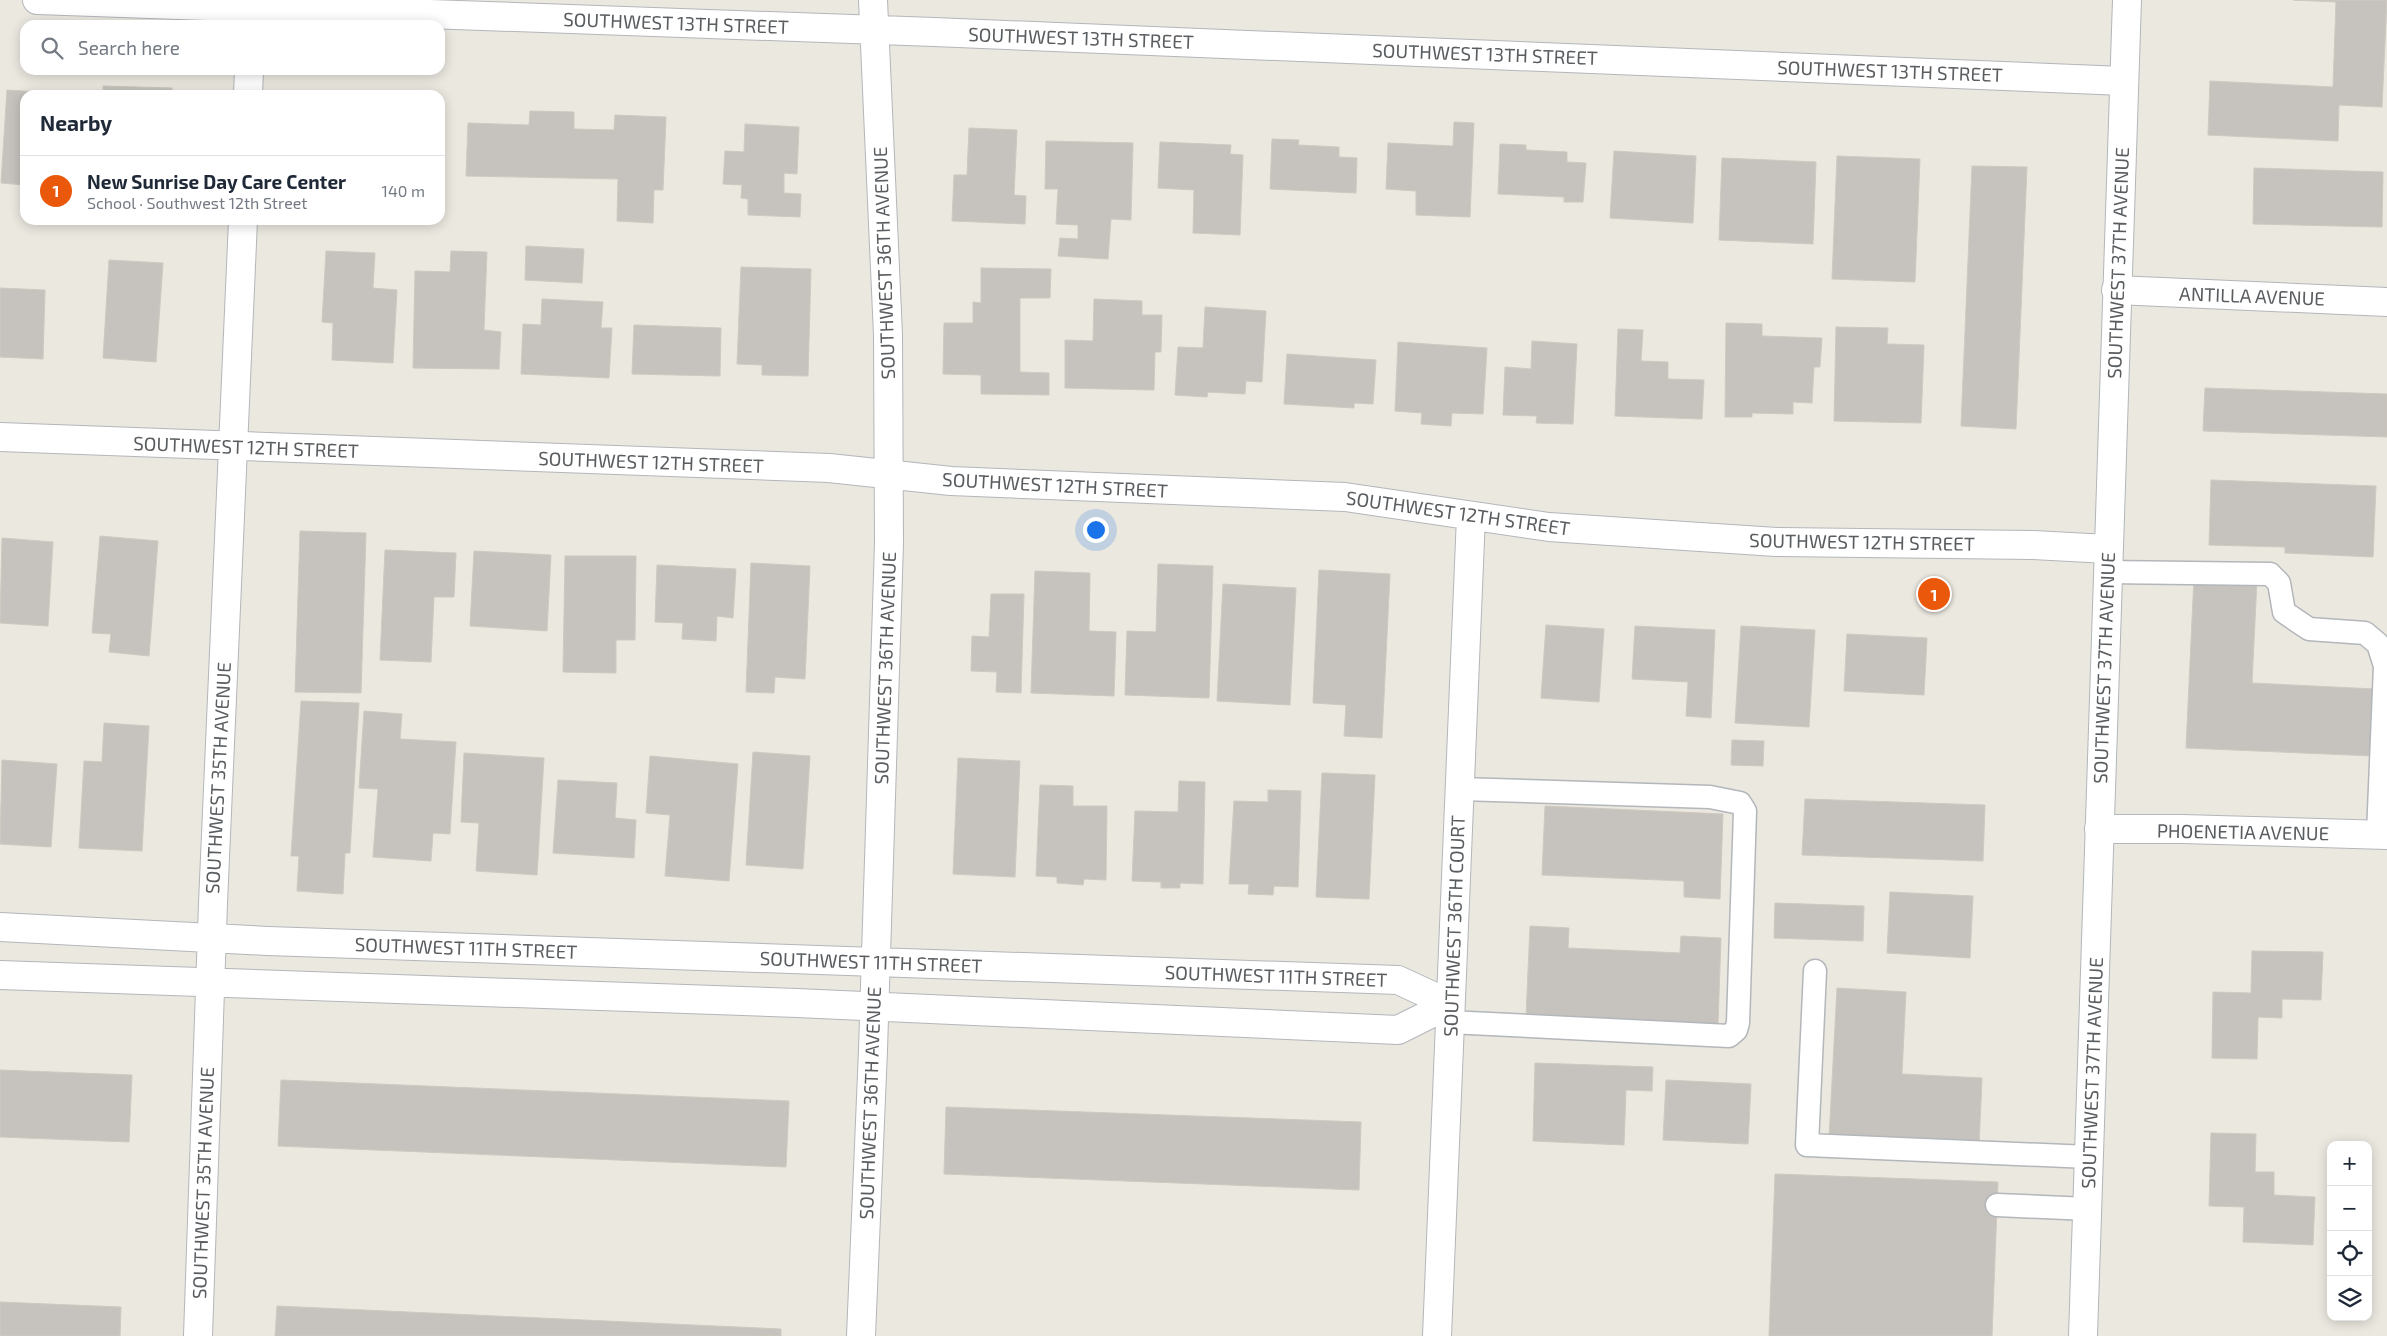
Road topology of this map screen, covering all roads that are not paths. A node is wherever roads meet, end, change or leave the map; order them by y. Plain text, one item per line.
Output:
1 (36, 0) edge
2 (873, 0) edge
3 (2127, 0) edge
4 (252, 17) edge
5 (396, 20) edge
6 (445, 21) edge
7 (874, 30) junction
8 (249, 75) edge
9 (2124, 81) junction
10 (248, 90) edge
11 (242, 225) edge
12 (2116, 290) junction
13 (2387, 302) edge
14 (0, 437) edge
15 (233, 447) junction
16 (889, 474) junction
17 (1470, 516) junction
18 (2108, 561) junction
19 (1460, 789) junction
20 (2099, 829) junction
21 (2383, 835) edge
22 (0, 927) edge
23 (212, 938) junction
24 (875, 961) junction
25 (1815, 971) dead end
26 (0, 975) edge
27 (210, 983) junction
28 (874, 1006) junction
29 (1450, 1013) junction
30 (2089, 1157) junction
31 (1997, 1205) dead end
32 (2088, 1209) junction
33 (198, 1336) edge
34 (861, 1336) edge
35 (1437, 1336) edge
36 (2083, 1336) edge

1 - 4 street, SOUTHWEST 13TH STREET
2 - 7 street, SOUTHWEST 36TH AVENUE
3 - 9 street, SOUTHWEST 37TH AVENUE
4 - 5 street, SOUTHWEST 13TH STREET
6 - 7 street, SOUTHWEST 13TH STREET
7 - 9 street, SOUTHWEST 13TH STREET
7 - 16 street, SOUTHWEST 36TH AVENUE
8 - 10 street
9 - 12 street, SOUTHWEST 37TH AVENUE
11 - 15 street, SOUTHWEST 35TH AVENUE
12 - 13 street, ANTILLA AVENUE
12 - 18 street, SOUTHWEST 37TH AVENUE
14 - 15 street, SOUTHWEST 12TH STREET
15 - 16 street, SOUTHWEST 12TH STREET
15 - 23 street, SOUTHWEST 35TH AVENUE
16 - 17 street, SOUTHWEST 12TH STREET
16 - 24 street, SOUTHWEST 36TH AVENUE
17 - 18 street, SOUTHWEST 12TH STREET
17 - 19 street, SOUTHWEST 36TH COURT
18 - 20 street, SOUTHWEST 37TH AVENUE
18 - 21 lane
19 - 29 street, SOUTHWEST 36TH COURT
19 - 29 lane
20 - 21 street, PHOENETIA AVENUE
20 - 30 street, SOUTHWEST 37TH AVENUE
22 - 23 street, SOUTHWEST 11TH STREET
23 - 24 street, SOUTHWEST 11TH STREET
23 - 27 street, SOUTHWEST 35TH AVENUE
24 - 28 street, SOUTHWEST 36TH AVENUE
24 - 29 street, SOUTHWEST 11TH STREET
25 - 30 lane
26 - 27 street
27 - 28 street
27 - 33 street, SOUTHWEST 35TH AVENUE
28 - 29 street
28 - 34 street, SOUTHWEST 36TH AVENUE
29 - 35 street, SOUTHWEST 36TH COURT
30 - 32 street, SOUTHWEST 37TH AVENUE
31 - 32 lane
32 - 36 street, SOUTHWEST 37TH AVENUE

